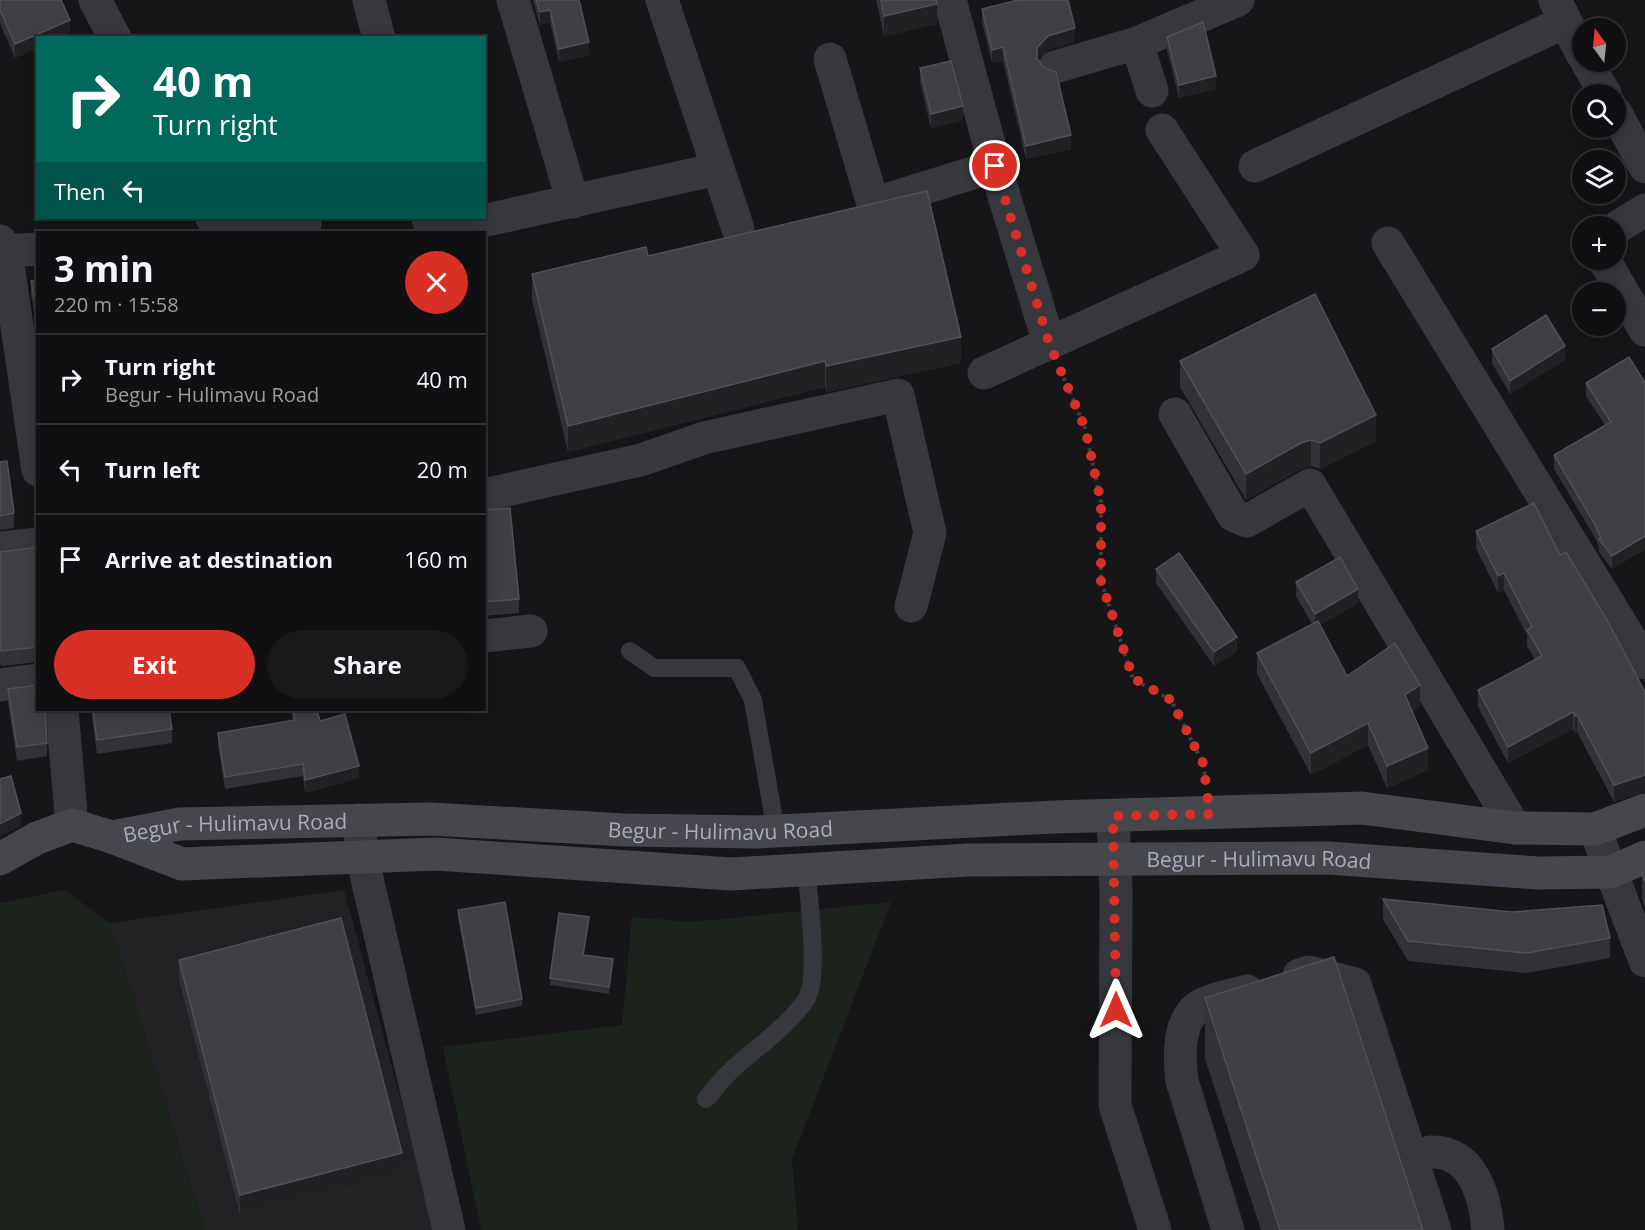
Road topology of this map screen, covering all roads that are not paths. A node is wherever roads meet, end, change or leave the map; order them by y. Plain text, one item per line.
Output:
1 (95, 0) edge
2 (369, 0) edge
3 (513, 0) edge
4 (662, 0) edge
5 (950, 0) edge
6 (1238, 0) edge
7 (1560, 11) edge
8 (1572, 34) edge
9 (114, 36) edge
10 (379, 36) edge
11 (1137, 43) junction
12 (830, 59) dead end
13 (1054, 67) dead end
14 (1152, 92) dead end
15 (1162, 129) dead end
16 (1626, 132) edge
17 (995, 166) junction
18 (1256, 166) dead end
19 (1645, 167) edge
20 (718, 169) junction
21 (573, 202) junction
22 (1645, 210) edge
23 (1626, 222) edge
24 (305, 223) dead end
25 (738, 229) dead end
26 (245, 231) edge
27 (437, 231) edge
28 (1388, 243) dead end
29 (3, 246) edge
30 (36, 249) edge
31 (1610, 270) edge
32 (1645, 330) edge
33 (1049, 343) junction
34 (984, 373) dead end
35 (22, 401) edge
36 (1175, 414) dead end
37 (36, 461) edge
38 (486, 495) edge
39 (36, 544) edge
40 (0, 548) edge
41 (911, 606) dead end
42 (531, 631) dead end
43 (486, 636) edge
44 (630, 651) dead end
45 (1645, 663) edge
46 (36, 680) edge
47 (0, 685) edge
48 (62, 711) edge
49 (1645, 810) edge
50 (1113, 816) junction
51 (358, 820) junction
52 (72, 825) junction
53 (1515, 828) junction
54 (1595, 829) junction
55 (776, 831) junction
56 (112, 837) junction
57 (362, 857) junction
58 (1645, 857) edge
59 (1115, 858) junction
60 (0, 859) edge
61 (806, 869) junction
62 (1611, 872) junction
63 (1645, 962) edge
64 (706, 1099) dead end
65 (1430, 1152) dead end
66 (449, 1230) edge
67 (1155, 1230) edge
68 (1228, 1230) edge
69 (1435, 1230) edge
70 (1488, 1230) edge

1 - 9 street
2 - 10 street
3 - 21 street
4 - 20 street
5 - 17 street
6 - 11 street
7 - 8 street
7 - 18 street
11 - 13 street
11 - 14 street
12 - 17 street
15 - 33 street
16 - 19 street
17 - 33 street
20 - 21 street
20 - 25 street
21 - 27 street
22 - 23 street
24 - 26 street
28 - 45 street
29 - 30 street
29 - 35 street
31 - 32 street
33 - 34 street
35 - 37 street
36 - 53 street
38 - 41 street
39 - 40 street
42 - 43 street
44 - 55 lane
46 - 47 street
48 - 52 street
49 - 54 main road, Begur - Hulimavu Road
50 - 53 main road, Begur - Hulimavu Road
50 - 55 main road, Begur - Hulimavu Road
50 - 59 street
51 - 55 main road, Begur - Hulimavu Road
51 - 56 main road, Begur - Hulimavu Road
51 - 57 street
52 - 56 main road
52 - 60 main road
53 - 54 main road, Begur - Hulimavu Road
54 - 62 street
56 - 57 main road, Begur - Hulimavu Road
57 - 61 main road, Begur - Hulimavu Road
57 - 66 street
58 - 62 main road, Begur - Hulimavu Road
59 - 61 main road, Begur - Hulimavu Road
59 - 62 main road, Begur - Hulimavu Road
59 - 67 street
61 - 64 lane
62 - 63 street
65 - 70 street
68 - 69 street

